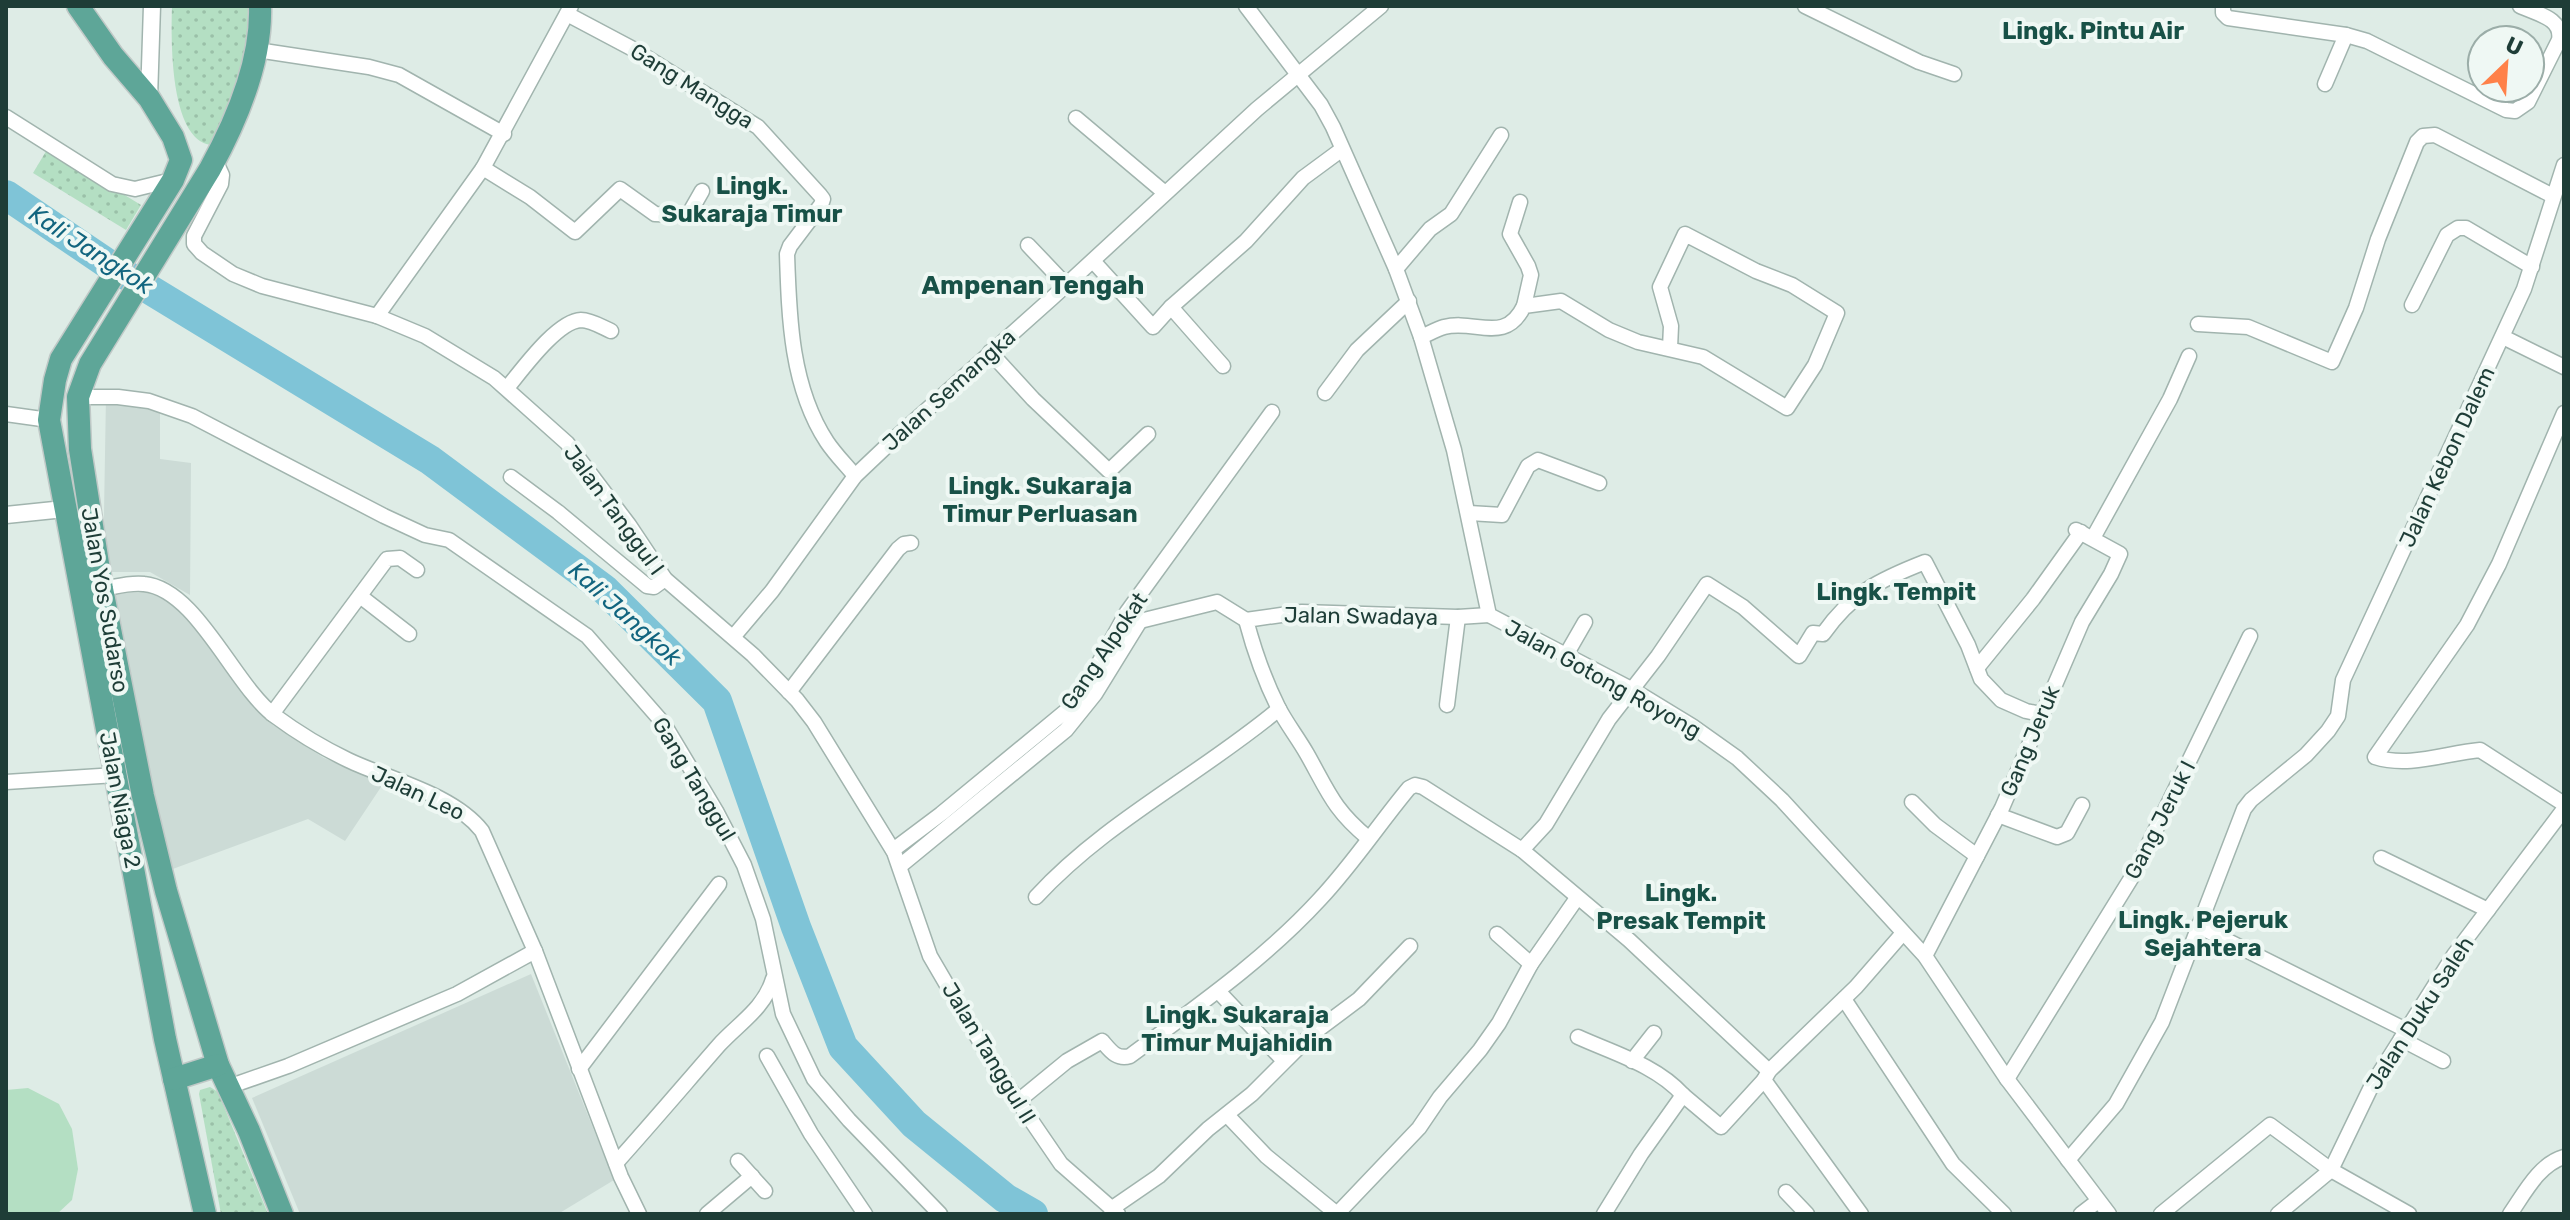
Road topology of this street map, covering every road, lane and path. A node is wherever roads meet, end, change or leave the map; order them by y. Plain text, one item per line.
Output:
1 (78, 6) edge
2 (152, 6) edge
3 (260, 6) edge
4 (1246, 6) edge
5 (1381, 6) edge
6 (1805, 6) edge
7 (2223, 6) edge
8 (2520, 6) edge
9 (569, 10) edge
10 (2346, 35) junction
11 (257, 50) junction
12 (1298, 74) junction
13 (1954, 74) dead end
14 (2325, 84) dead end
15 (149, 98) junction
16 (6, 117) edge
17 (1076, 118) dead end
18 (504, 134) junction
19 (1501, 135) dead end
20 (1341, 150) junction
21 (212, 164) junction
22 (2564, 165) edge
23 (483, 168) junction
24 (177, 170) junction
25 (702, 191) dead end
26 (1165, 193) junction
27 (2553, 196) junction
28 (1520, 202) dead end
29 (1028, 245) dead end
30 (1093, 261) junction
31 (2532, 267) junction
32 (1396, 269) junction
33 (1066, 285) junction
34 (1409, 301) junction
35 (2412, 305) dead end
36 (1524, 306) junction
37 (1171, 307) junction
38 (377, 316) junction
39 (2198, 324) dead end
40 (611, 331) dead end
41 (1421, 337) junction
42 (2503, 337) junction
43 (1670, 348) junction
44 (990, 352) junction
45 (2189, 356) dead end
46 (1223, 366) dead end
47 (2564, 367) edge
48 (507, 388) junction
49 (1325, 393) dead end
50 (78, 397) junction
51 (1272, 412) dead end
52 (2564, 413) edge
53 (6, 414) edge
54 (49, 420) junction
55 (1148, 434) dead end
56 (855, 476) junction
57 (511, 477) dead end
58 (1599, 483) dead end
59 (64, 509) junction
60 (1469, 513) junction
61 (6, 515) edge
62 (2083, 533) junction
63 (911, 543) dead end
64 (417, 570) dead end
65 (665, 579) junction
66 (102, 589) junction
67 (360, 596) junction
68 (1489, 615) junction
69 (1134, 616) junction
70 (1458, 617) junction
71 (1246, 620) junction
72 (1585, 622) dead end
73 (409, 634) dead end
74 (734, 636) junction
75 (2250, 636) dead end
76 (1566, 655) junction
77 (1977, 668) junction
78 (1633, 690) junction
79 (789, 692) junction
80 (1447, 705) dead end
81 (1279, 709) junction
82 (272, 714) junction
83 (2041, 714) junction
84 (116, 775) junction
85 (6, 782) edge
86 (1912, 802) dead end
87 (2082, 805) dead end
88 (2564, 806) edge
89 (1998, 815) junction
90 (1368, 838) junction
91 (1522, 850) junction
92 (1977, 856) junction
93 (896, 858) junction
94 (2381, 858) dead end
95 (719, 884) dead end
96 (1036, 897) dead end
97 (1577, 898) junction
98 (2488, 910) junction
99 (2198, 926) junction
100 (1903, 933) junction
101 (1497, 934) dead end
102 (1410, 946) dead end
103 (535, 951) junction
104 (1925, 956) junction
105 (1531, 964) junction
106 (773, 977) junction
107 (1218, 991) junction
108 (1844, 999) junction
109 (1654, 1033) dead end
110 (2404, 1035) junction
111 (1578, 1037) dead end
112 (767, 1056) dead end
113 (1284, 1061) junction
114 (1632, 1061) junction
115 (2443, 1061) dead end
116 (218, 1065) junction
117 (579, 1069) junction
118 (1766, 1076) junction
119 (174, 1079) junction
120 (2007, 1079) junction
121 (228, 1087) junction
122 (1683, 1095) junction
123 (1017, 1102) junction
124 (1227, 1115) junction
125 (2564, 1157) edge
126 (2068, 1160) junction
127 (738, 1161) dead end
128 (616, 1163) junction
129 (2331, 1170) junction
130 (752, 1176) junction
131 (765, 1191) dead end
132 (1786, 1192) dead end
133 (2098, 1201) junction
134 (2390, 1209) edge
135 (1115, 1211) edge
136 (1609, 1212) edge
137 (205, 1214) edge
138 (282, 1214) edge
139 (639, 1214) edge
140 (707, 1214) edge
141 (865, 1214) edge
142 (940, 1214) edge
143 (1337, 1214) edge
144 (1807, 1214) edge
145 (1861, 1214) edge
146 (2004, 1214) edge
147 (2081, 1214) edge
148 (2109, 1214) edge
149 (2161, 1214) edge
150 (2278, 1214) edge
151 (2409, 1214) edge
152 (2510, 1214) edge

1 - 15 main road
2 - 15 street
3 - 11 main road, Jalan Yos Sudarso
4 - 12 street, Jalan Gotong Royong
5 - 12 street, Jalan Semangka
6 - 13 street
7 - 10 street
8 - 10 street
9 - 18 street
9 - 56 street, Gang Mangga
10 - 14 street
11 - 18 street
11 - 21 main road, Jalan Yos Sudarso
12 - 20 street, Jalan Gotong Royong
12 - 26 street, Jalan Semangka
15 - 24 main road
16 - 24 street
17 - 26 street
18 - 23 street
19 - 32 street
20 - 32 street, Jalan Gotong Royong
20 - 37 street
21 - 24 main road
21 - 38 street, Jalan Tanggul I
21 - 50 main road, Jalan Yos Sudarso
22 - 27 street, Jalan Kebon Dalem
23 - 25 street
23 - 38 street
24 - 54 main road, Jalan Niaga 2
26 - 30 street, Jalan Semangka
27 - 31 street, Jalan Kebon Dalem
27 - 39 street
28 - 36 street
29 - 33 street
30 - 33 street, Jalan Semangka
30 - 37 street
31 - 35 street
31 - 42 street, Jalan Kebon Dalem
32 - 34 street, Jalan Gotong Royong
33 - 44 street, Jalan Semangka
34 - 41 street, Jalan Gotong Royong
34 - 49 street
36 - 41 street
36 - 43 street
37 - 46 street
38 - 48 street, Jalan Tanggul I
40 - 48 street
41 - 60 street, Jalan Gotong Royong
42 - 47 street
42 - 99 street, Jalan Kebon Dalem
43 - 43 street
44 - 55 street
44 - 56 street, Jalan Semangka
45 - 62 street
48 - 65 street, Jalan Tanggul I
50 - 66 main road, Jalan Yos Sudarso
50 - 106 street, Gang Tanggul
51 - 69 street, Gang Alpokat
52 - 88 street
53 - 54 street
54 - 59 main road, Jalan Niaga 2
56 - 74 street, Jalan Semangka
57 - 65 street
58 - 60 street
59 - 61 street
59 - 84 main road, Jalan Niaga 2
60 - 68 street, Jalan Gotong Royong
62 - 77 street
62 - 83 street, Gang Jeruk
63 - 79 street
64 - 67 street
65 - 74 street, Jalan Tanggul I
66 - 82 street, Jalan Leo
66 - 116 main road, Jalan Yos Sudarso
67 - 73 street
67 - 82 street
68 - 70 street, Jalan Swadaya
68 - 76 street, Jalan Gotong Royong
69 - 71 street
69 - 93 street, Gang Alpokat
70 - 71 street, Jalan Swadaya
70 - 80 street
71 - 81 street
72 - 76 street
74 - 79 street, Jalan Tanggul I
75 - 120 street, Gang Jeruk I
76 - 78 street, Jalan Gotong Royong
77 - 78 street
77 - 83 street
78 - 91 street
78 - 100 street, Jalan Gotong Royong
79 - 93 street, Jalan Tanggul I
81 - 90 street
81 - 96 street
82 - 103 street, Jalan Leo
83 - 89 street, Gang Jeruk
84 - 85 street
84 - 119 main road, Jalan Niaga 2
86 - 92 street
87 - 89 street
88 - 98 street, Jalan Duku Saleh
89 - 92 street, Gang Jeruk
90 - 91 street
90 - 107 street
91 - 97 street
92 - 104 street, Gang Jeruk
93 - 123 street, Jalan Tanggul II
94 - 98 street
95 - 117 street
97 - 105 street
97 - 118 street
98 - 110 street, Jalan Duku Saleh
99 - 110 street
99 - 126 street
100 - 104 street, Jalan Gotong Royong
100 - 108 street
101 - 105 street
102 - 113 street
103 - 117 street, Jalan Leo
103 - 121 street
104 - 120 street, Jalan Gotong Royong
105 - 143 street
106 - 128 street
106 - 142 street, Gang Tanggul
107 - 113 street
107 - 123 street
108 - 118 street
108 - 146 street
109 - 114 street
110 - 115 street
110 - 129 street, Jalan Duku Saleh
111 - 114 street
112 - 141 street
113 - 124 street
114 - 122 street
116 - 119 main road
116 - 121 main road, Jalan Yos Sudarso
117 - 128 street, Jalan Leo
118 - 122 street
118 - 145 street
119 - 137 main road
120 - 126 street, Jalan Gotong Royong
121 - 138 main road, Jalan Yos Sudarso
122 - 136 street
123 - 135 street, Jalan Tanggul II
124 - 135 street
124 - 143 street
125 - 152 street
126 - 133 street, Jalan Gotong Royong
127 - 130 street
128 - 139 street, Jalan Leo
129 - 134 street
129 - 149 street
129 - 150 street, Jalan Duku Saleh
130 - 131 street
130 - 140 street
132 - 144 street
133 - 147 street
133 - 148 street, Jalan Gotong Royong
134 - 151 street

